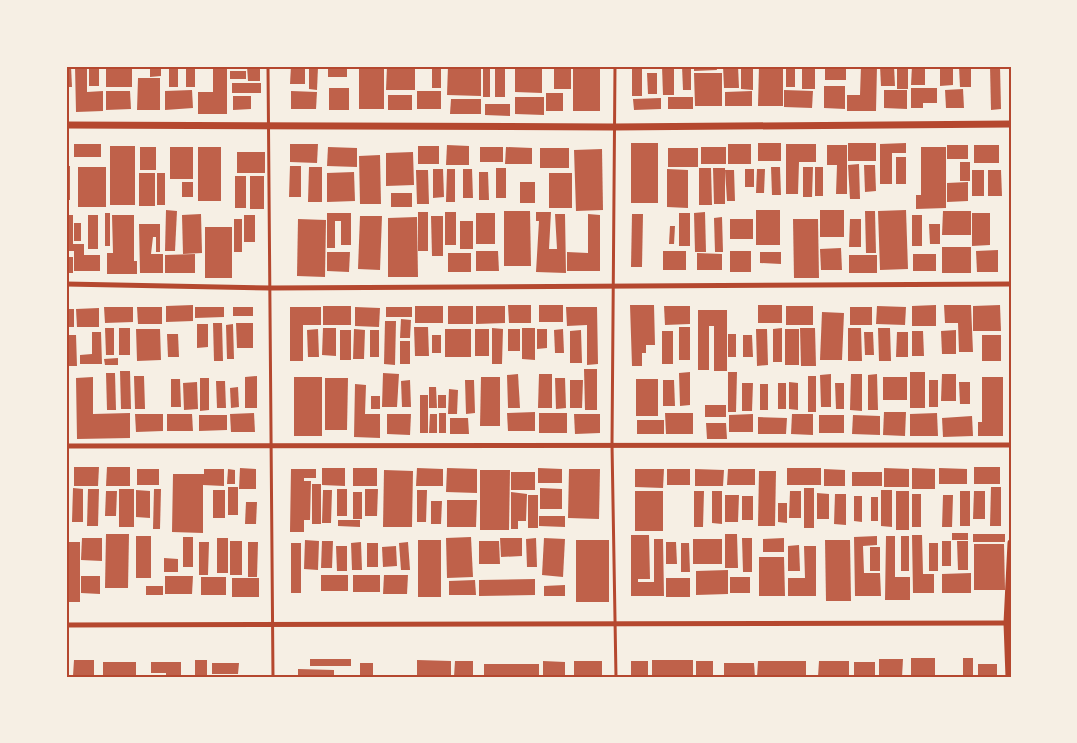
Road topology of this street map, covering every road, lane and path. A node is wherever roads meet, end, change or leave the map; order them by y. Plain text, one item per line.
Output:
1 (268, 66) edge
2 (615, 66) edge
3 (1011, 124) edge
4 (66, 125) edge
5 (267, 126) junction
6 (614, 127) junction
7 (66, 284) edge
8 (1011, 284) edge
9 (613, 285) junction
10 (271, 288) junction
11 (612, 444) junction
12 (1011, 445) edge
13 (66, 446) edge
14 (272, 447) junction
15 (1011, 543) edge
16 (617, 623) junction
17 (1007, 623) junction
18 (66, 625) edge
19 (273, 627) junction
20 (273, 677) edge
21 (616, 677) edge
22 (1009, 677) edge

1 - 5 lane
2 - 6 lane
3 - 6 street
4 - 5 street
5 - 6 street
5 - 10 lane
6 - 9 lane
7 - 10 street
8 - 9 street
9 - 10 street
9 - 11 lane
10 - 14 lane
11 - 12 street
11 - 14 street
11 - 16 lane
13 - 14 street
14 - 19 lane
15 - 17 street
16 - 17 street
16 - 19 street
16 - 21 lane
17 - 22 street
18 - 19 street
19 - 20 lane

